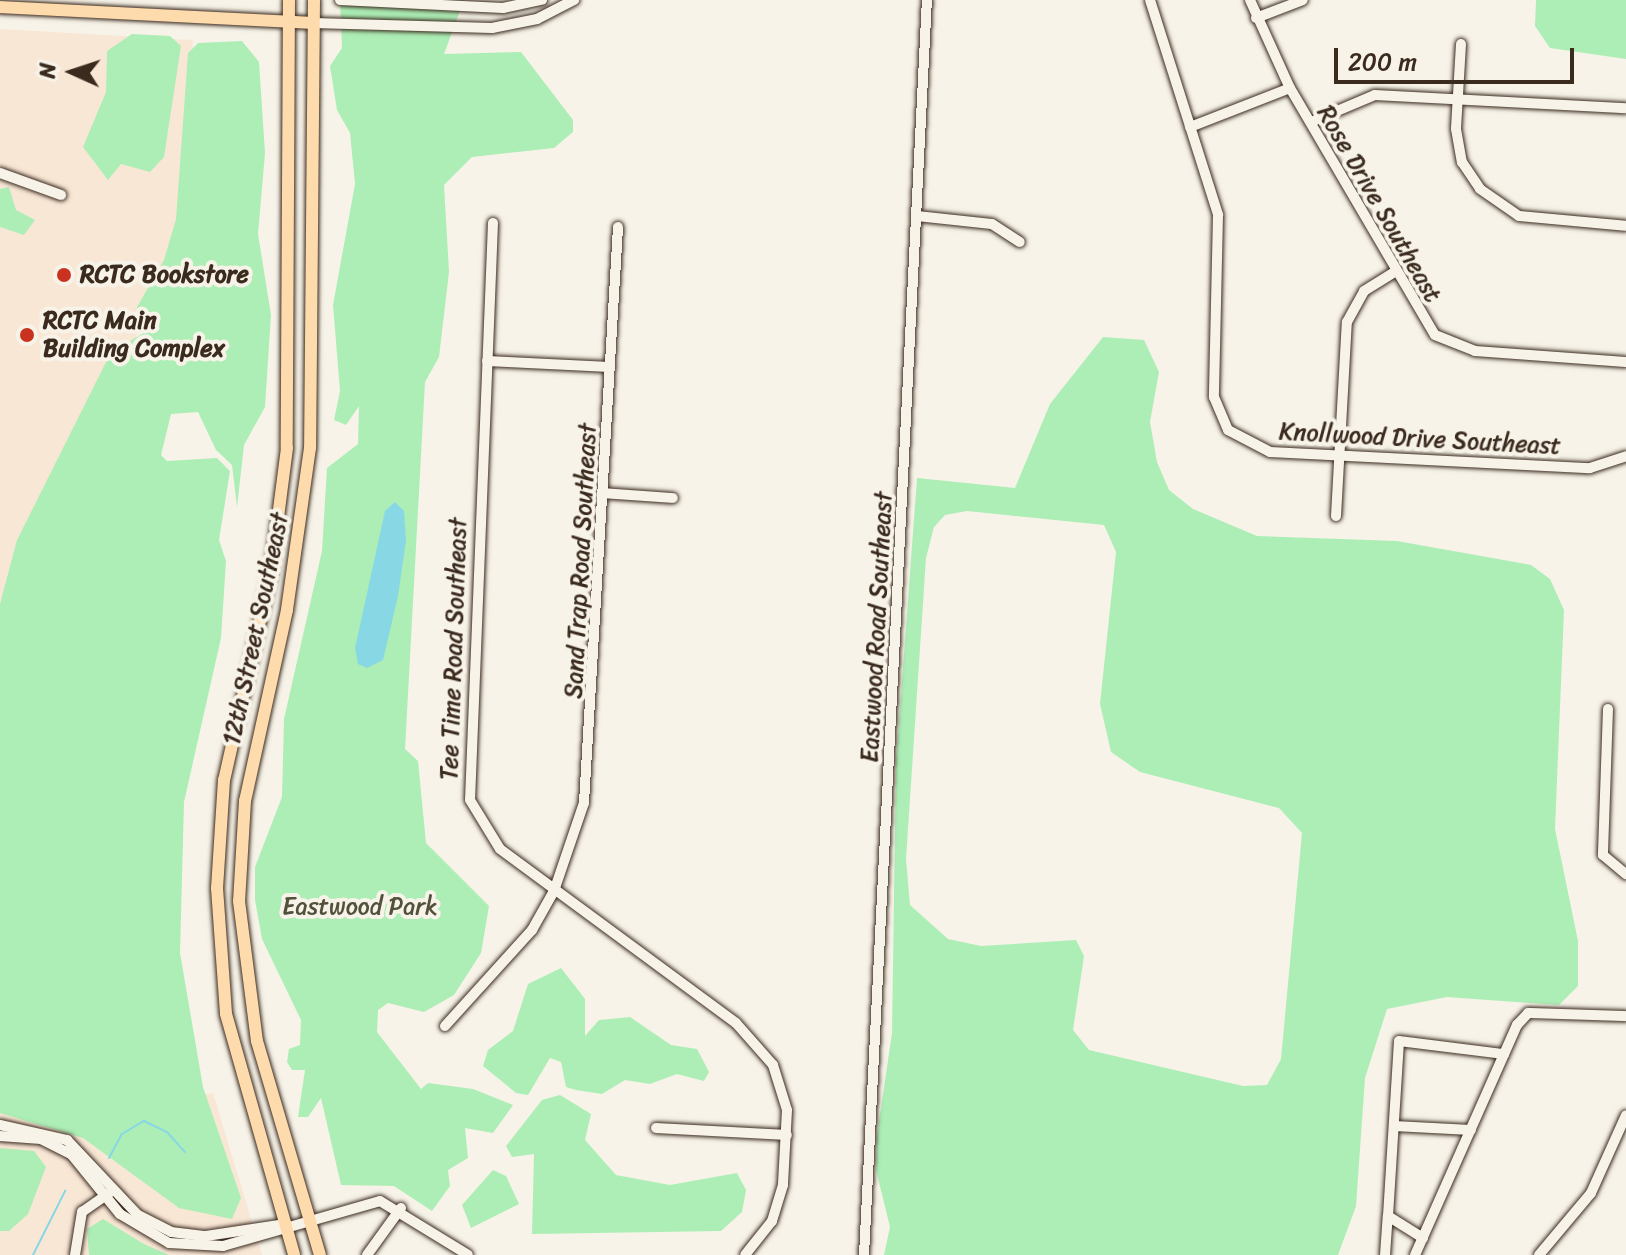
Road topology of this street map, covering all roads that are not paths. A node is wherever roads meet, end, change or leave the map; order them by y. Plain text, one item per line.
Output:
1 (289, 0) edge
2 (314, 0) edge
3 (340, 0) edge
4 (542, 0) edge
5 (574, 0) edge
6 (927, 0) edge
7 (1150, 0) edge
8 (1250, 0) edge
9 (1303, 0) edge
10 (0, 7) edge
11 (1256, 18) junction
12 (289, 22) junction
13 (313, 23) junction
14 (1461, 44) dead end
15 (1290, 88) junction
16 (1457, 98) junction
17 (1626, 108) edge
18 (1311, 122) junction
19 (1190, 127) junction
20 (0, 173) edge
21 (61, 195) dead end
22 (917, 216) junction
23 (493, 223) dead end
24 (1626, 226) edge
25 (618, 227) dead end
26 (1020, 242) dead end
27 (1394, 272) junction
28 (487, 361) junction
29 (1626, 362) edge
30 (610, 367) junction
31 (1626, 456) edge
32 (1340, 457) junction
33 (603, 493) junction
34 (673, 498) dead end
35 (1336, 516) dead end
36 (1608, 709) dead end
37 (1626, 874) edge
38 (554, 891) junction
39 (1626, 1016) edge
40 (445, 1026) dead end
41 (1504, 1054) junction
42 (1626, 1115) edge
43 (0, 1125) edge
44 (1394, 1126) junction
45 (656, 1128) dead end
46 (1471, 1130) junction
47 (787, 1135) junction
48 (0, 1136) edge
49 (110, 1192) junction
50 (401, 1208) junction
51 (1388, 1216) junction
52 (309, 1219) junction
53 (285, 1225) junction
54 (1423, 1238) junction
55 (75, 1255) edge
56 (294, 1255) edge
57 (320, 1255) edge
58 (367, 1255) edge
59 (468, 1255) edge
60 (745, 1255) edge
61 (864, 1255) edge
62 (1385, 1255) edge
63 (1415, 1255) edge
64 (1539, 1255) edge

1 - 12 main road, 12th Street Southeast
2 - 13 main road, 12th Street Southeast
3 - 4 street
5 - 13 street
6 - 22 street, Eastwood Road Southeast
7 - 19 street, Knollwood Drive Southeast
8 - 11 street, Rose Drive Southeast
9 - 11 street
10 - 12 main road
11 - 15 street, Rose Drive Southeast
12 - 13 main road
12 - 53 main road, 12th Street Southeast
13 - 52 main road, 12th Street Southeast
14 - 16 street
15 - 18 street, Rose Drive Southeast
15 - 19 street
16 - 17 street
16 - 18 street
16 - 24 street
18 - 27 street, Rose Drive Southeast
19 - 32 street, Knollwood Drive Southeast
20 - 21 street
22 - 26 street
22 - 61 street, Eastwood Road Southeast
23 - 28 street, Tee Time Road Southeast
25 - 30 street, Sand Trap Road Southeast
27 - 29 street, Rose Drive Southeast
27 - 32 street
28 - 30 street
28 - 38 street, Tee Time Road Southeast
30 - 33 street, Sand Trap Road Southeast
31 - 32 street, Knollwood Drive Southeast
32 - 35 street
33 - 34 street
33 - 38 street, Sand Trap Road Southeast
36 - 37 street
38 - 40 street, Sand Trap Road Southeast
38 - 47 street, Tee Time Road Southeast
39 - 41 street
41 - 44 street
41 - 46 street
42 - 64 street
43 - 49 street
44 - 46 street
44 - 51 street
45 - 47 street
46 - 54 street
47 - 60 street, Tee Time Road Southeast
48 - 49 street
49 - 53 street
49 - 55 street
50 - 52 street
50 - 58 street
50 - 59 street
51 - 54 street
51 - 62 street
52 - 53 street
52 - 57 main road, 12th Street Southeast
53 - 56 main road, 12th Street Southeast
54 - 63 street

